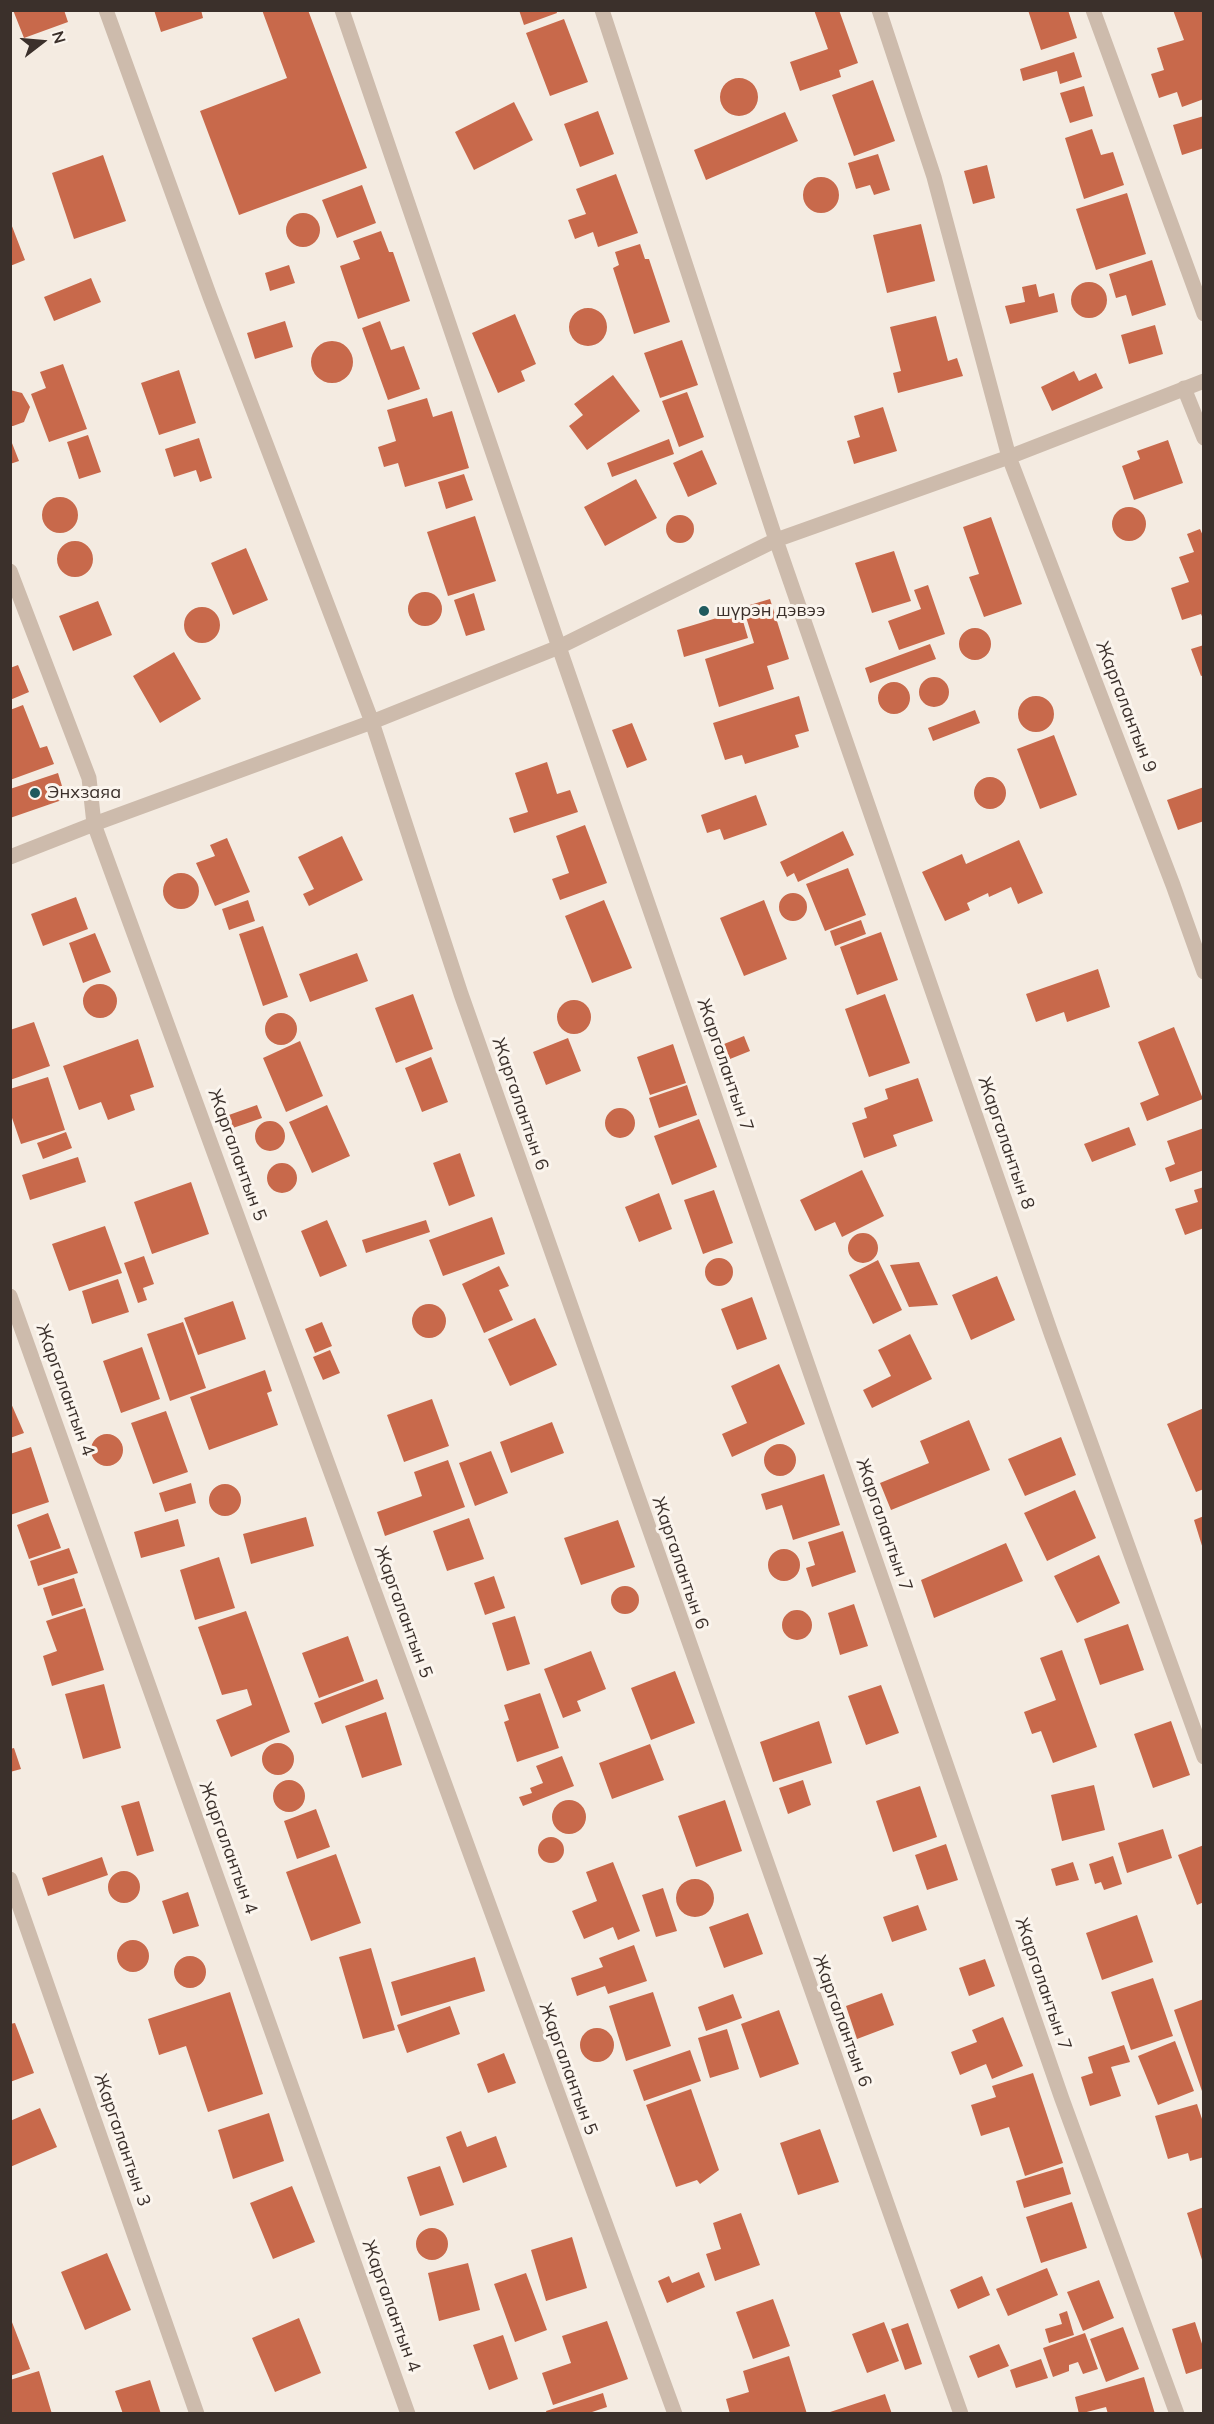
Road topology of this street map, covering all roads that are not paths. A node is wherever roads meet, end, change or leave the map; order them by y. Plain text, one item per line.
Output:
1 (106, 10) edge
2 (342, 10) edge
3 (602, 10) edge
4 (879, 10) edge
5 (1093, 10) edge
6 (1203, 314) edge
7 (1203, 381) edge
8 (1184, 388) junction
9 (1203, 438) edge
10 (1009, 458) junction
11 (776, 540) junction
12 (10, 571) edge
13 (559, 646) junction
14 (372, 722) junction
15 (94, 824) junction
16 (10, 857) edge
17 (1203, 972) edge
18 (10, 1296) edge
19 (1203, 1757) edge
20 (10, 1879) edge
21 (197, 2414) edge
22 (408, 2414) edge
23 (675, 2414) edge
24 (961, 2414) edge
25 (1177, 2414) edge

1 - 14 street, Жаргалантын 6
2 - 13 street, Жаргалантын 7
3 - 11 street, Жаргалантын 8
4 - 10 street, Жаргалантын 9
5 - 6 street
7 - 8 street
8 - 9 street
8 - 10 street
10 - 11 street
10 - 17 street, Жаргалантын 9
11 - 13 street
11 - 19 street, Жаргалантын 8
12 - 15 street, Жаргалантын 5
13 - 14 street
13 - 25 street, Жаргалантын 7
14 - 15 street
14 - 24 street, Жаргалантын 6
15 - 16 street
15 - 23 street, Жаргалантын 5
18 - 22 street, Жаргалантын 4
20 - 21 street, Жаргалантын 3

